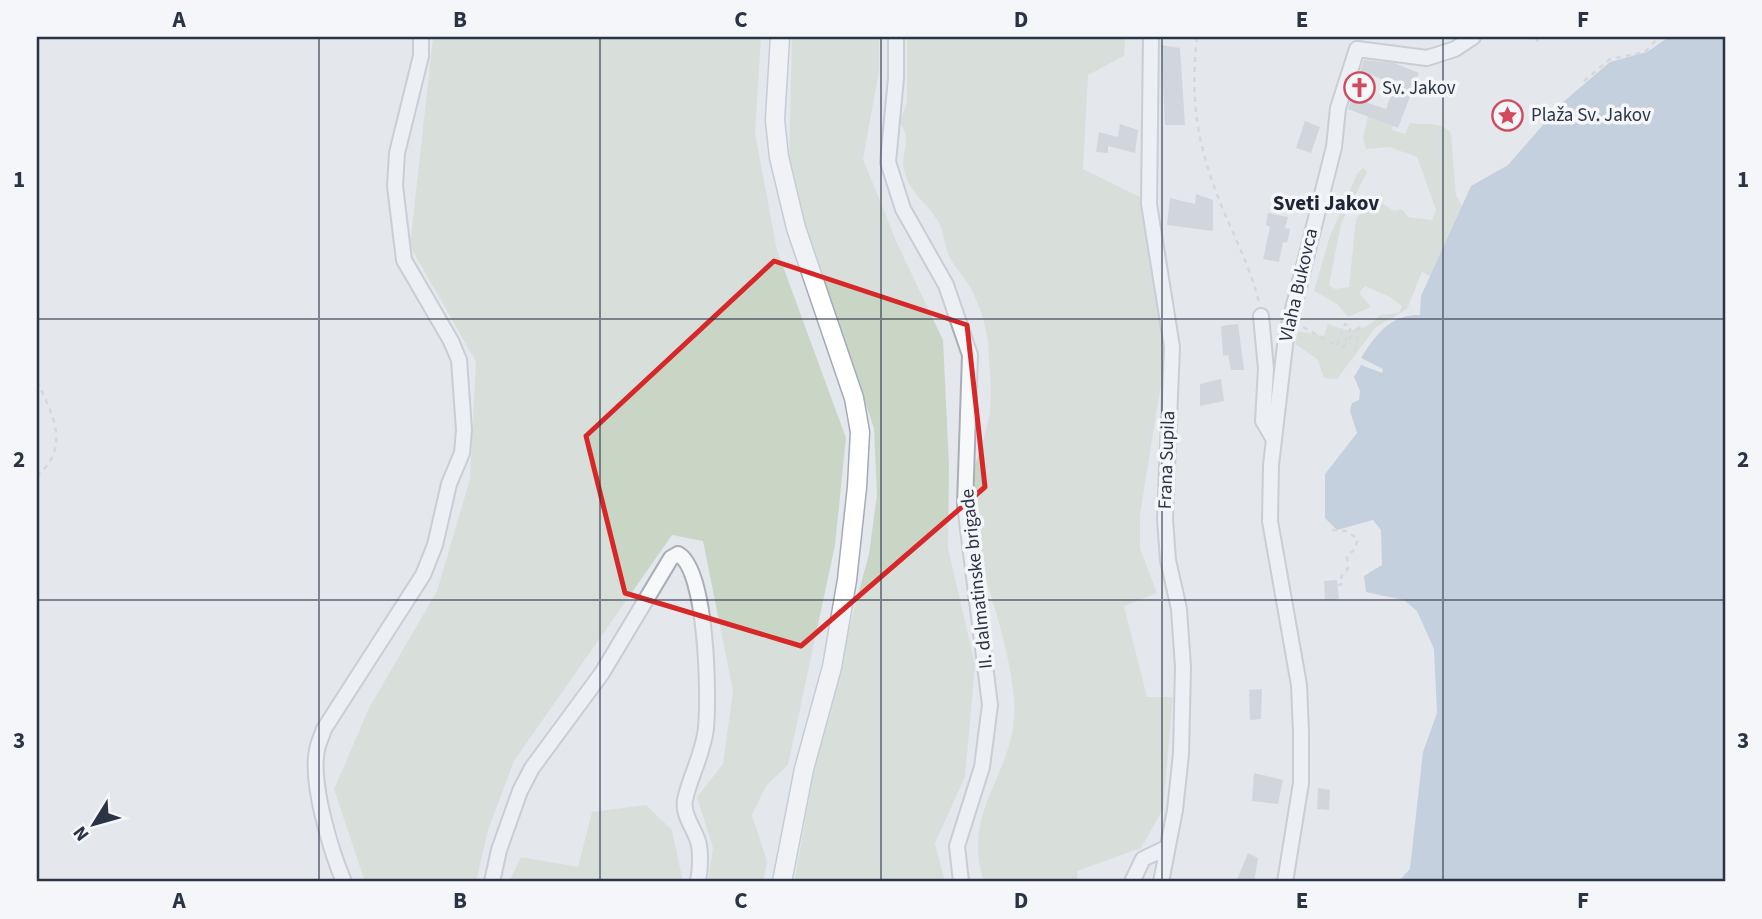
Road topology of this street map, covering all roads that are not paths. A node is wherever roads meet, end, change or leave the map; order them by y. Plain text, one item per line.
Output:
1 (421, 37) edge
2 (780, 37) edge
3 (896, 37) edge
4 (1151, 37) edge
5 (1473, 37) edge
6 (1261, 316) road end
7 (1273, 438) junction
8 (1166, 848) junction
9 (344, 882) edge
10 (492, 882) edge
11 (698, 882) edge
12 (782, 882) edge
13 (961, 882) edge
14 (1132, 882) edge
15 (1161, 882) edge
16 (1285, 882) edge

1 - 9 street
2 - 12 main road
3 - 13 street, II. dalmatinske brigade
4 - 8 street, Frana Supila
5 - 7 street, Vlaha Bukovca
6 - 7 street, Vlaha Bukovca
7 - 16 street, Vlaha Bukovca
8 - 14 street
8 - 15 street, Frana Supila
10 - 11 street

